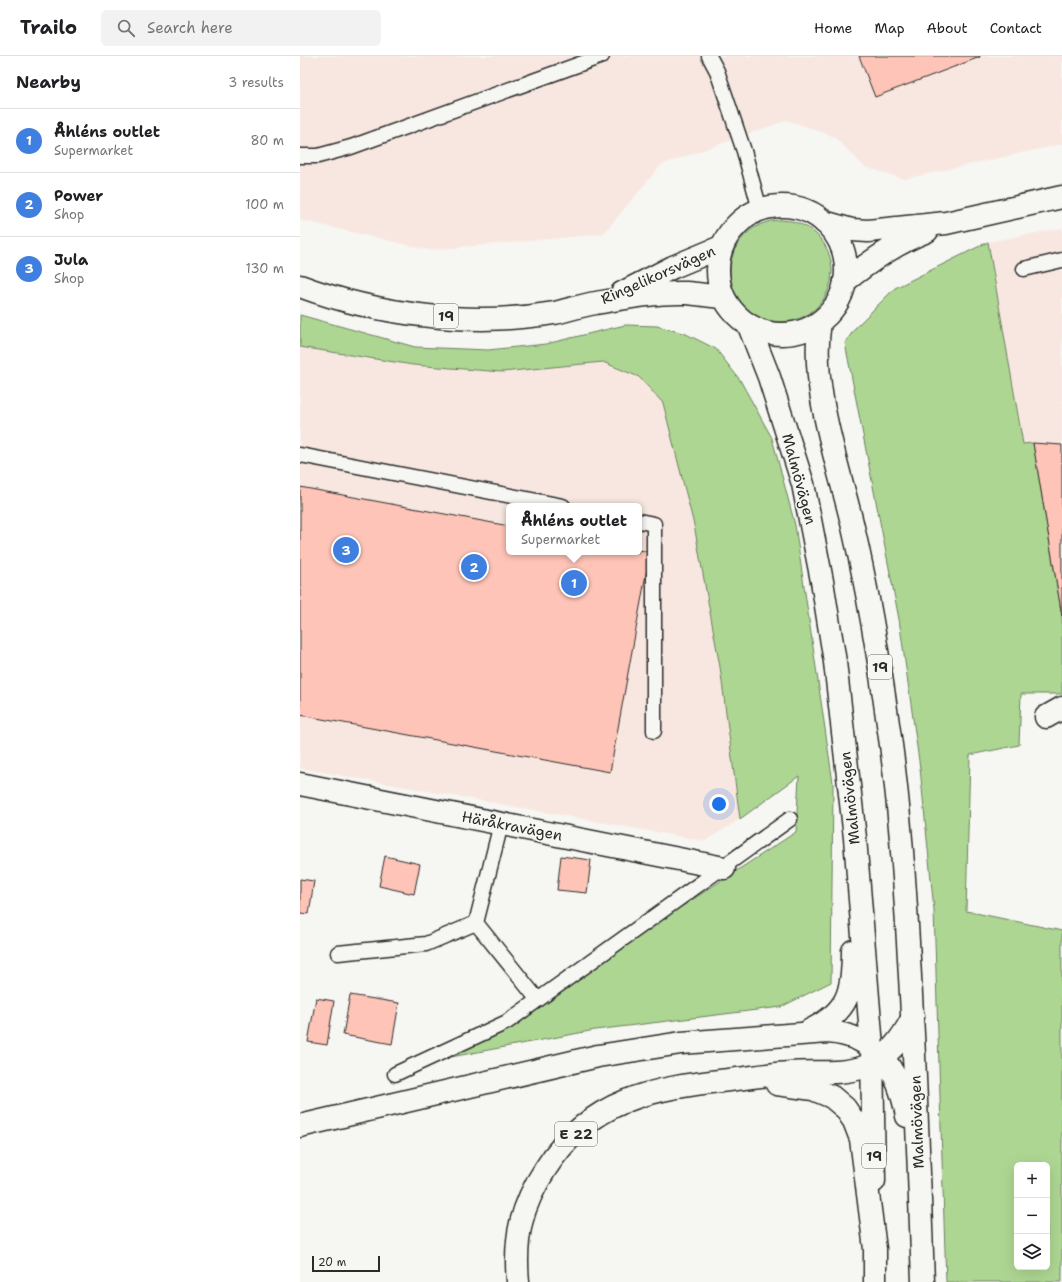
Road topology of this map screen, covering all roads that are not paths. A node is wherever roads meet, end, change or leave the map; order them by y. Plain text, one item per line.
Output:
1 (602, 56) edge
2 (709, 56) edge
3 (300, 156) edge
4 (1062, 197) edge
5 (760, 210) junction
6 (824, 222) junction
7 (946, 223) junction
8 (722, 247) junction
9 (1062, 260) edge
10 (1024, 268) dead end
11 (845, 281) junction
12 (300, 286) edge
13 (723, 297) junction
14 (595, 303) junction
15 (820, 322) junction
16 (749, 326) junction
17 (300, 455) edge
18 (548, 503) edge
19 (642, 522) edge
20 (654, 731) dead end
21 (300, 784) edge
22 (790, 819) dead end
23 (501, 824) junction
24 (855, 838) junction
25 (724, 868) junction
26 (476, 923) junction
27 (338, 953) dead end
28 (538, 1000) junction
29 (913, 1017) junction
30 (808, 1032) junction
31 (876, 1056) junction
32 (395, 1074) dead end
33 (728, 1080) junction
34 (300, 1126) edge
35 (920, 1184) junction
36 (875, 1249) junction
37 (518, 1282) edge
38 (875, 1282) edge
39 (922, 1282) edge

1 - 3 lane
2 - 5 lane
4 - 7 main road
5 - 6 main road
5 - 8 main road
6 - 7 main road
6 - 11 main road
7 - 11 main road
8 - 13 main road
8 - 14 main road, Ringelikorsvägen / 19
9 - 10 lane
11 - 15 main road
12 - 14 main road, Ringelikorsvägen / 19
13 - 14 main road, Ringelikorsvägen / 19
13 - 16 main road
15 - 16 main road
15 - 29 main road, Malmövägen / 19
16 - 24 main road, Malmövägen / 19
17 - 18 lane
19 - 20 lane
21 - 23 main road, Häråkravägen
22 - 25 lane
23 - 25 main road, Häråkravägen
23 - 26 lane
24 - 30 main road
24 - 31 main road, Malmövägen / 19
25 - 28 lane
26 - 27 lane
26 - 28 lane
28 - 32 lane
29 - 31 main road
29 - 35 main road, Malmövägen / 19
30 - 31 main road
30 - 34 main road
31 - 33 main road
31 - 35 main road
31 - 36 main road, Malmövägen / 19
33 - 36 main road, E 22
33 - 37 main road, E 22
35 - 39 main road, Malmövägen / 19
36 - 38 main road, Malmövägen / E 22

